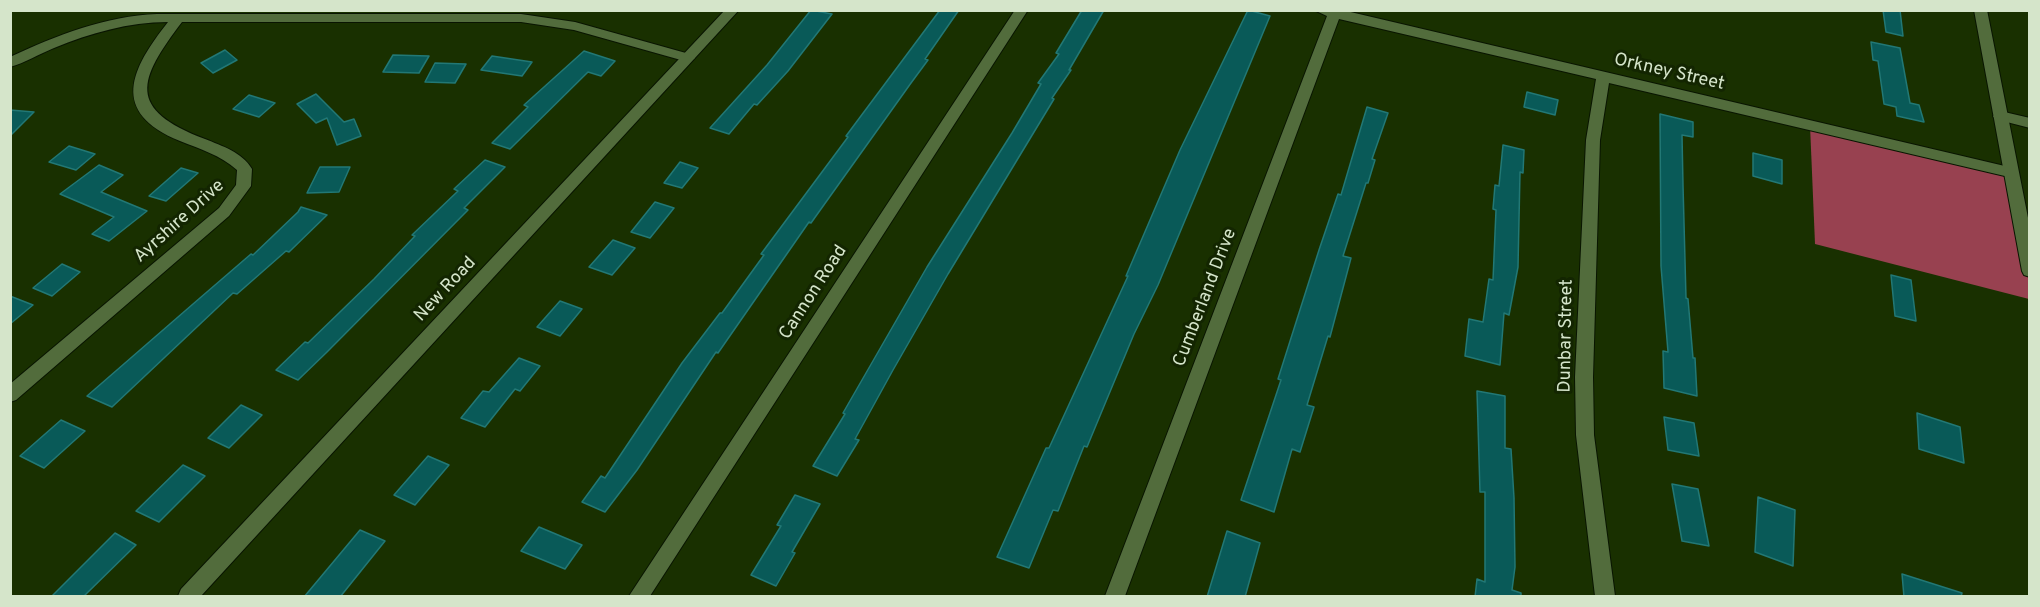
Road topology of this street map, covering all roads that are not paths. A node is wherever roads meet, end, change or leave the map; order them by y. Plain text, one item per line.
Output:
1 (733, 10) edge
2 (1022, 10) edge
3 (1980, 10) edge
4 (1330, 12) edge
5 (177, 19) junction
6 (688, 58) junction
7 (10, 63) edge
8 (1603, 77) junction
9 (2000, 116) junction
10 (2030, 123) edge
11 (2009, 172) junction
12 (2030, 271) edge
13 (10, 394) edge
14 (188, 597) edge
15 (639, 597) edge
16 (1114, 597) edge
17 (1605, 597) edge

1 - 6 street, New Road
2 - 15 street, Cannon Road
3 - 9 street
4 - 8 street, Orkney Street
4 - 16 street, Cumberland Drive
5 - 6 street
5 - 7 street
5 - 13 street, Ayrshire Drive
6 - 14 street, New Road
8 - 11 street, Orkney Street
8 - 17 street, Dunbar Street
9 - 10 street
9 - 11 street
11 - 12 street

